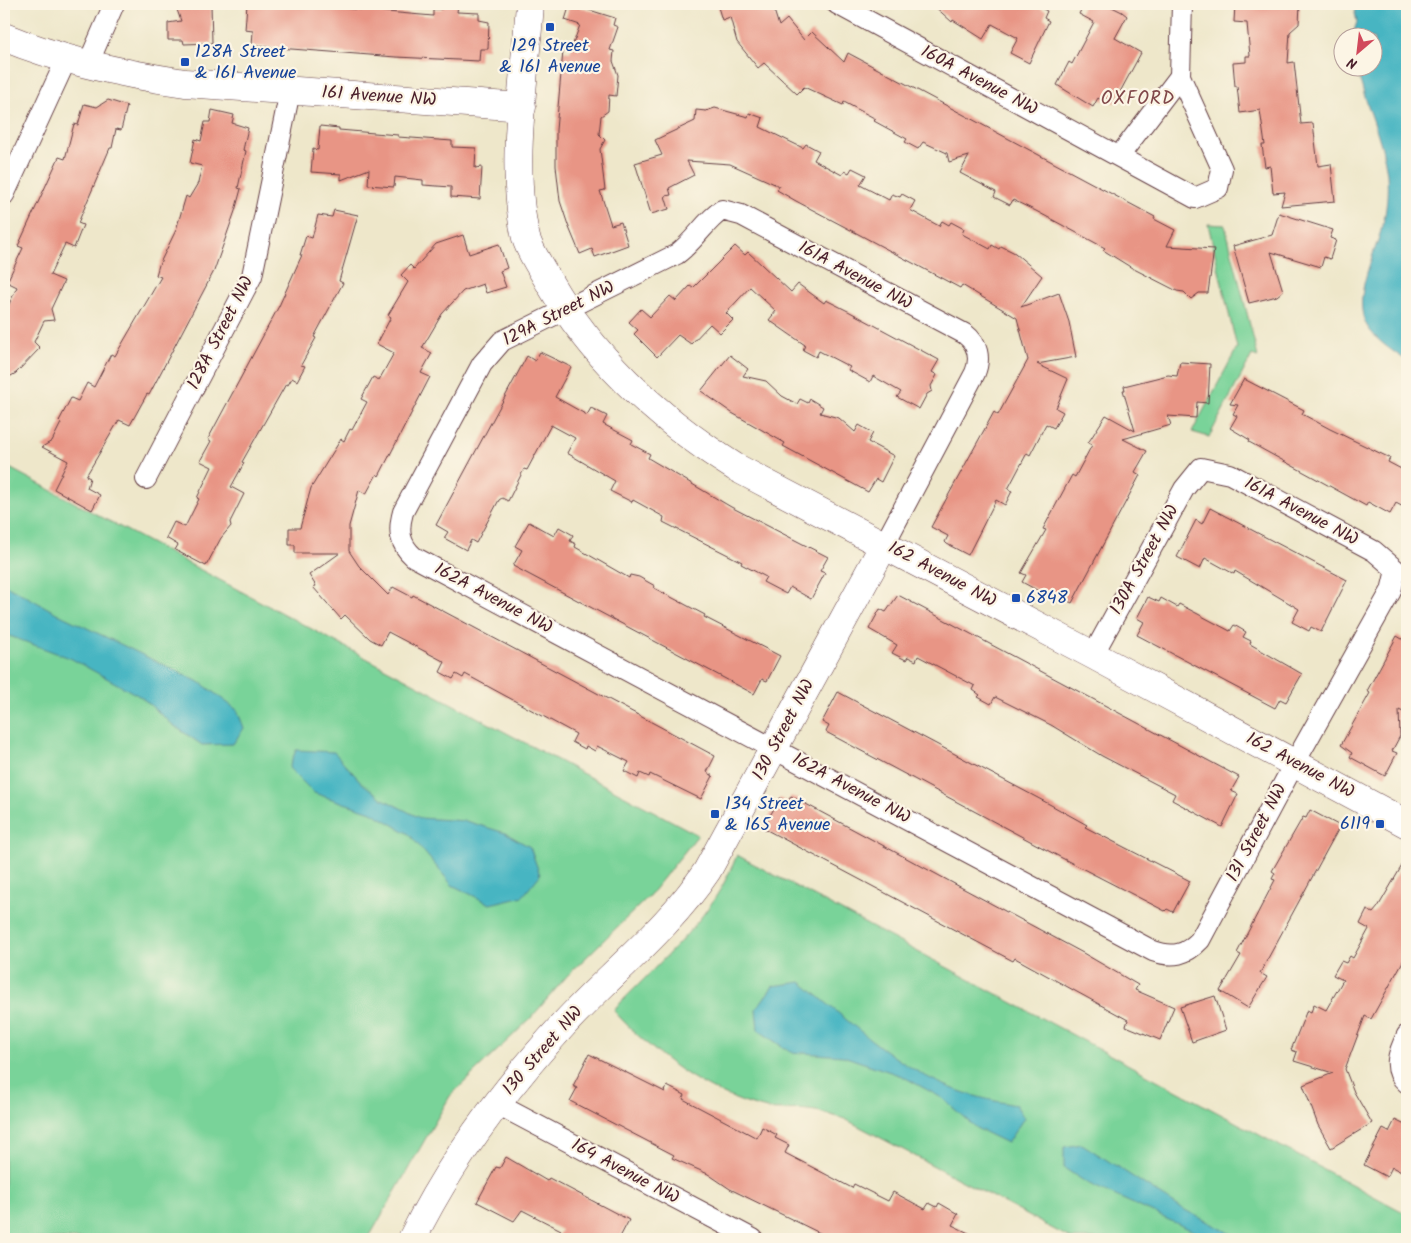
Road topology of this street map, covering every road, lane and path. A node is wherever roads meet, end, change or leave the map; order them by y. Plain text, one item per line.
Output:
1 (114, 4) edge
2 (530, 4) edge
3 (1182, 4) edge
4 (838, 5) edge
5 (4, 37) edge
6 (77, 61) junction
7 (1180, 76) junction
8 (290, 91) junction
9 (522, 107) junction
10 (1120, 155) junction
11 (4, 195) edge
12 (722, 210) joint
13 (566, 310) junction
14 (978, 353) joint
15 (1201, 468) joint
16 (146, 479) dead end
17 (400, 537) joint
18 (884, 545) junction
19 (1396, 570) joint
20 (1093, 654) junction
21 (774, 748) junction
22 (1294, 764) junction
23 (1407, 824) edge
24 (1179, 955) joint
25 (1407, 1035) edge
26 (1403, 1077) edge
27 (497, 1104) junction
28 (412, 1239) edge
29 (754, 1239) edge

1 - 6 street
2 - 9 street, 162 Avenue NW
3 - 7 street, 160A Avenue NW
4 - 10 street, 160A Avenue NW
5 - 6 street, 161 Avenue NW
6 - 8 street, 161 Avenue NW
6 - 11 street
7 - 10 street
7 - 10 street, 160A Avenue NW
8 - 9 street, 161 Avenue NW
8 - 16 street, 128A Street NW
9 - 13 street, 162 Avenue NW
12 - 13 street, 129A Street NW
12 - 14 street, 161A Avenue NW
13 - 17 street, 129A Street NW
13 - 18 street, 162 Avenue NW
14 - 18 street, 130 Street NW
15 - 19 street, 161A Avenue NW
15 - 20 street, 130A Street NW
17 - 21 street, 162A Avenue NW
18 - 20 street, 162 Avenue NW
18 - 21 street, 130 Street NW
19 - 22 street, 131 Street NW
20 - 22 street, 162 Avenue NW
21 - 24 street, 162A Avenue NW
21 - 27 street, 130 Street NW
22 - 23 street, 162 Avenue NW
22 - 24 street, 131 Street NW
25 - 26 street
27 - 28 street, 130 Street NW
27 - 29 street, 164 Avenue NW

